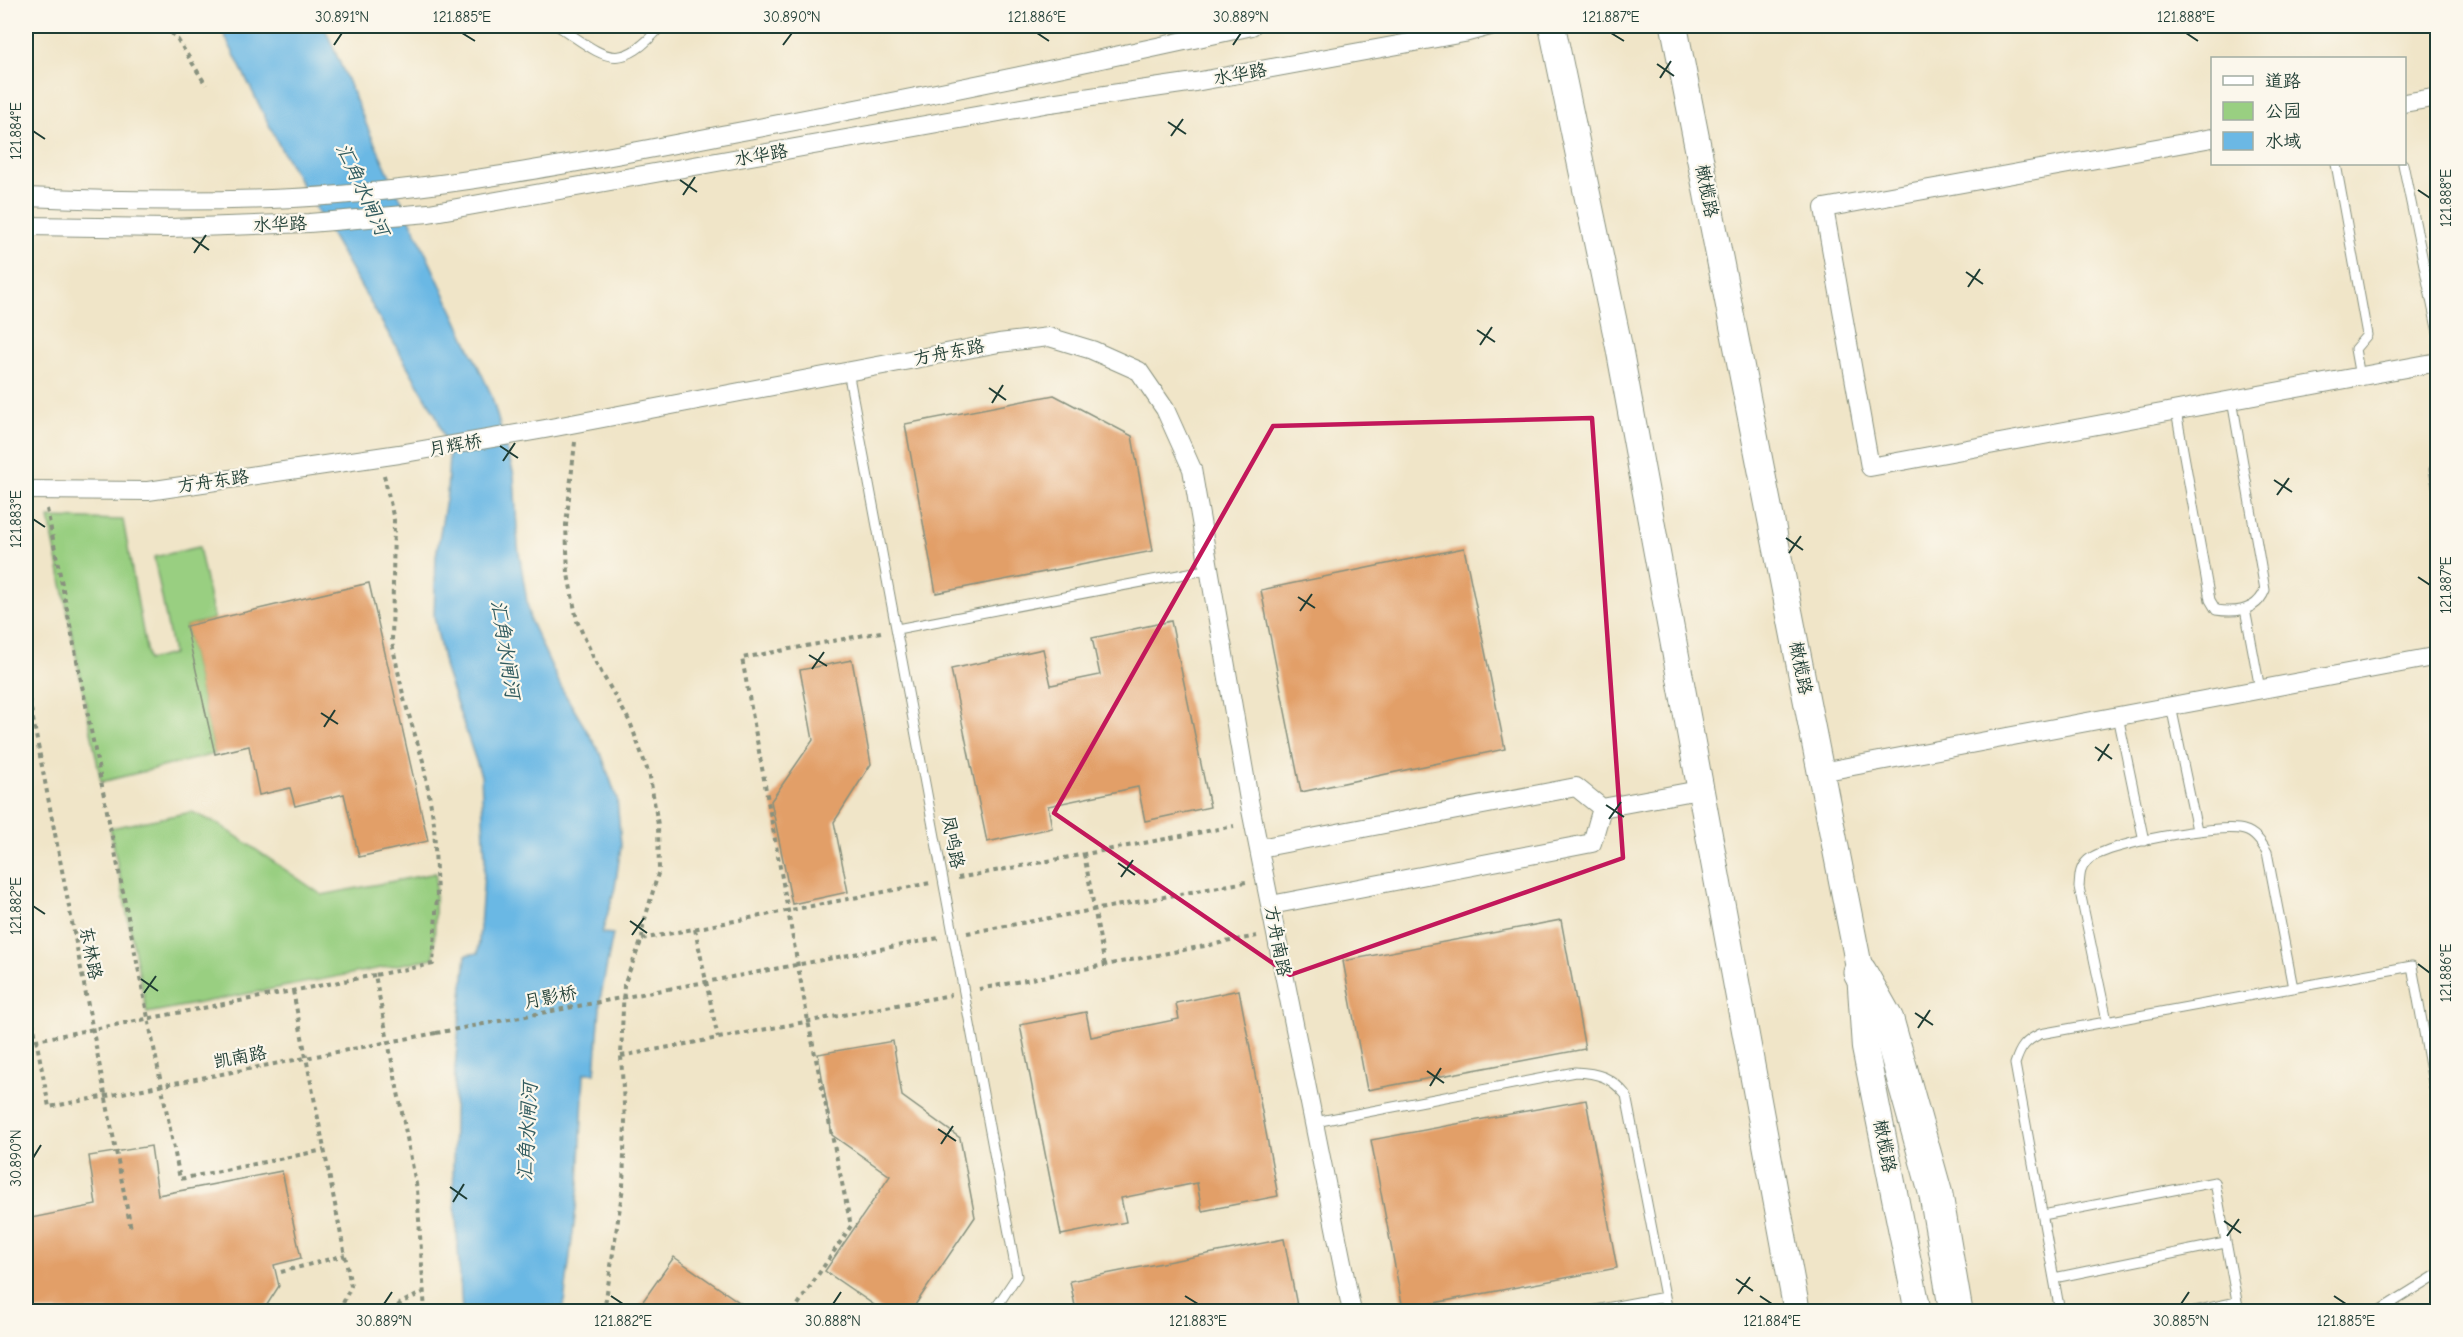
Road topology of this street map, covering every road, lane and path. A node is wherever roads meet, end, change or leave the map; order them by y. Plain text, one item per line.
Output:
1 (165, 26) edge
2 (558, 26) edge
3 (661, 26) edge
4 (1252, 26) edge
5 (1490, 26) edge
6 (1552, 26) edge
7 (1674, 26) edge
8 (206, 85) dead end
9 (2438, 97) edge
10 (2406, 103) edge
11 (2211, 138) edge
12 (2336, 165) edge
13 (2403, 165) edge
14 (26, 197) edge
15 (26, 226) edge
16 (2438, 333) edge
17 (2438, 362) edge
18 (848, 371) junction
19 (2360, 376) junction
20 (2232, 400) junction
21 (2176, 411) junction
22 (577, 423) junction
23 (546, 429) joint
24 (399, 454) joint
25 (381, 457) junction
26 (2438, 468) edge
27 (34, 490) edge
28 (2438, 491) edge
29 (1210, 569) junction
30 (2245, 609) junction
31 (897, 629) junction
32 (2438, 656) edge
33 (26, 682) edge
34 (2260, 690) junction
35 (2171, 706) junction
36 (2118, 716) junction
37 (1821, 772) junction
38 (1699, 790) junction
39 (1602, 808) junction
40 (2197, 830) junction
41 (2144, 841) junction
42 (1260, 848) junction
43 (1084, 854) dead end
44 (1271, 905) junction
45 (695, 928) dead end
46 (1105, 966) dead end
47 (1860, 972) junction
48 (375, 975) junction
49 (26, 986) edge
50 (668, 988) dead end
51 (2293, 988) junction
52 (293, 991) junction
53 (148, 1018) junction
54 (2107, 1022) junction
55 (92, 1029) junction
56 (436, 1033) joint
57 (718, 1038) dead end
58 (36, 1040) junction
59 (26, 1042) edge
60 (388, 1043) junction
61 (305, 1058) junction
62 (162, 1086) junction
63 (106, 1096) junction
64 (2438, 1110) edge
65 (1315, 1122) junction
66 (324, 1150) junction
67 (2043, 1215) junction
68 (131, 1229) dead end
69 (2226, 1243) junction
70 (345, 1255) junction
71 (281, 1272) dead end
72 (2438, 1274) edge
73 (2054, 1278) junction
74 (422, 1293) junction
75 (1665, 1297) junction
76 (2238, 1307) edge
77 (339, 1311) edge
78 (391, 1311) edge
79 (425, 1311) edge
80 (604, 1311) edge
81 (793, 1311) edge
82 (993, 1311) edge
83 (1352, 1311) edge
84 (1585, 1311) edge
85 (1668, 1311) edge
86 (1797, 1311) edge
87 (1918, 1311) edge
88 (1956, 1311) edge
89 (2060, 1311) edge
90 (2190, 1311) edge
91 (2377, 1311) edge

1 - 8 path
2 - 3 lane
4 - 14 street, 水华路
5 - 15 street, 水华路
6 - 38 main road
7 - 37 main road, 橄榄路
9 - 10 street
11 - 21 street
12 - 19 lane
13 - 16 lane
17 - 19 street
18 - 22 street, 方舟东路
18 - 29 street, 方舟东路
18 - 31 lane, 凤鸣路
19 - 20 street
20 - 21 street
20 - 30 lane
21 - 30 lane
22 - 23 street, 方舟东路
22 - 80 path
23 - 24 street, 月辉桥
24 - 25 street, 方舟东路
25 - 27 street, 方舟东路
25 - 48 path
26 - 28 lane
27 - 53 path
29 - 31 lane
29 - 42 street, 方舟南路
30 - 34 lane
31 - 81 path
31 - 82 lane, 凤鸣路
32 - 34 street
33 - 55 path, 东林路
34 - 35 street
35 - 36 street
35 - 40 lane
36 - 37 street
36 - 41 lane
37 - 47 main road, 橄榄路
38 - 39 street
38 - 86 main road
39 - 42 street
39 - 44 street
40 - 41 lane
40 - 51 lane
41 - 54 lane
42 - 44 street, 方舟南路
43 - 46 path
44 - 65 street, 方舟南路
45 - 57 path
47 - 87 main road, 橄榄路
47 - 88 highway
48 - 52 path
48 - 60 path
49 - 58 path
50 - 56 path, 月影桥, bridge
51 - 54 lane
51 - 64 lane
52 - 53 path
52 - 61 path
53 - 55 path
53 - 62 path
54 - 67 lane
55 - 58 path
55 - 63 path, 东林路
56 - 60 path, 凯南路
58 - 59 path
58 - 63 path, 凯南路
60 - 61 path, 凯南路
60 - 74 path
61 - 62 path, 凯南路
61 - 66 path
62 - 63 path, 凯南路
62 - 66 path
63 - 68 path, 东林路
65 - 75 lane
65 - 83 street, 方舟南路
66 - 70 path
67 - 69 lane
67 - 73 lane
69 - 73 lane
69 - 76 lane
70 - 71 path
70 - 77 path
72 - 91 lane
73 - 89 lane
74 - 78 path
74 - 79 path
75 - 84 lane
75 - 85 lane
76 - 90 lane

